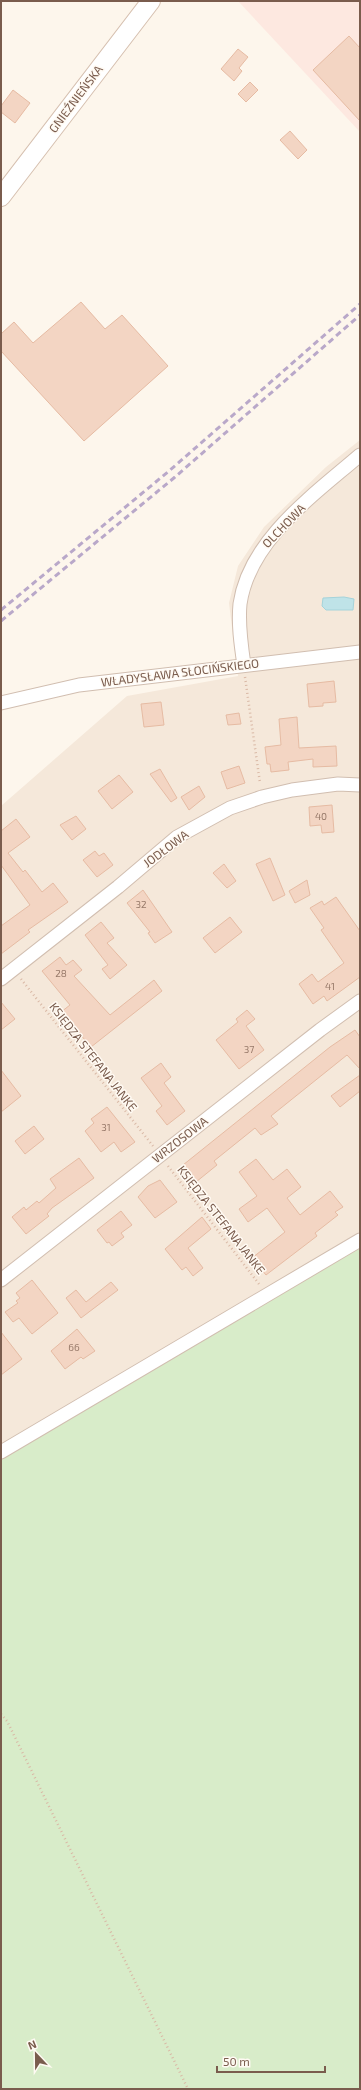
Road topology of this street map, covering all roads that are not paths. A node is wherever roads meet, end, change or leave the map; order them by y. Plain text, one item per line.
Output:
1 (151, 1) edge
2 (1, 197) edge
3 (360, 455) edge
4 (360, 652) edge
5 (244, 665) junction
6 (1, 703) edge
7 (360, 785) edge
8 (1, 978) edge
9 (360, 1001) edge
10 (360, 1240) edge
11 (1, 1280) edge
12 (1, 1452) edge

1 - 2 main road, GNIEŹNIEŃSKA
3 - 5 street, OLCHOWA
4 - 5 street, WŁADYSŁAWA SŁOCIŃSKIEGO
5 - 6 street, WŁADYSŁAWA SŁOCIŃSKIEGO
7 - 8 street, JODŁOWA
9 - 11 street, WRZOSOWA
10 - 12 street

